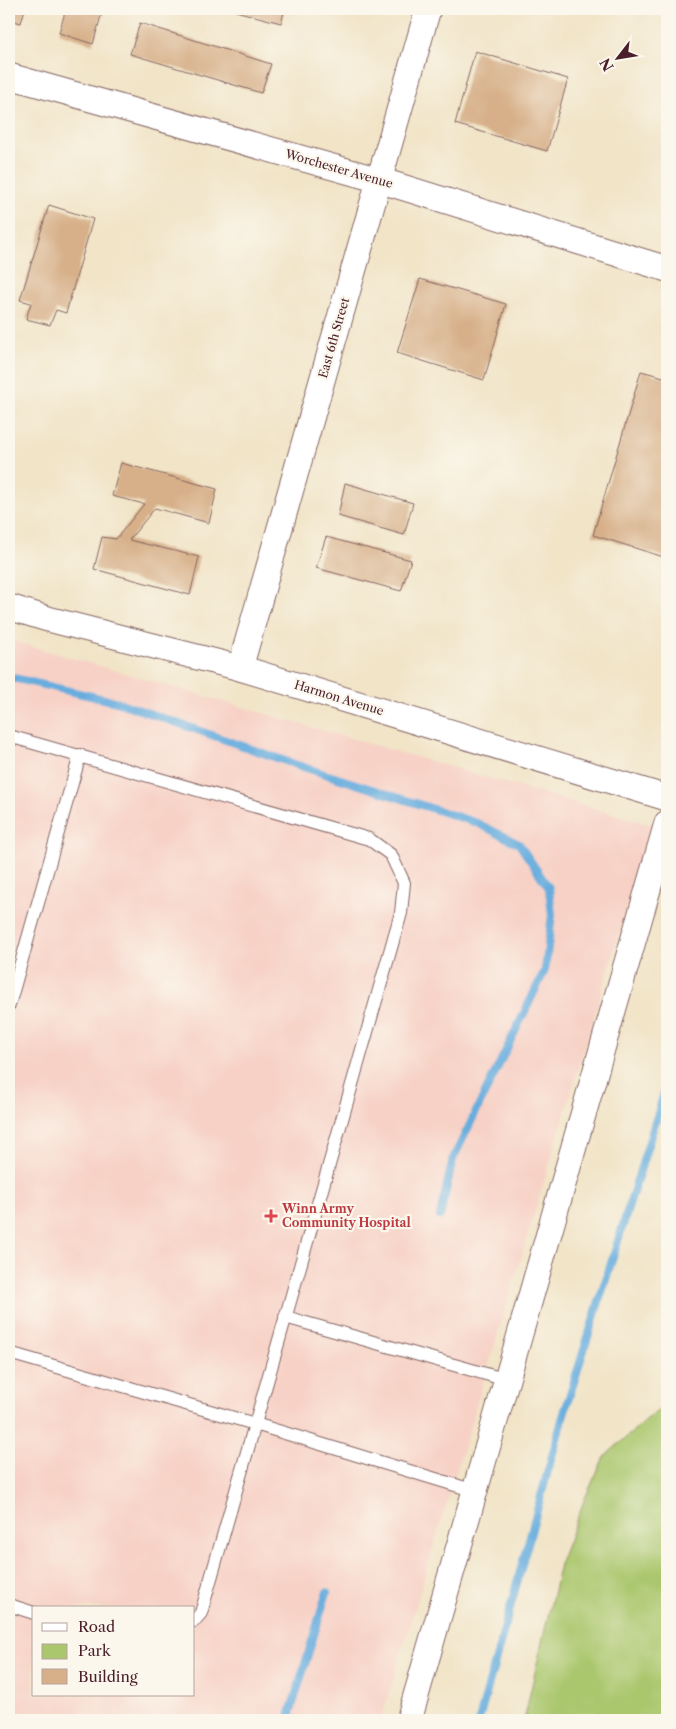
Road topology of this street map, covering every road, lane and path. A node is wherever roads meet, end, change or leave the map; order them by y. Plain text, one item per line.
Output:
1 (428, 9) edge
2 (9, 76) edge
3 (379, 180) junction
4 (667, 269) edge
5 (9, 607) edge
6 (240, 668) junction
7 (9, 736) edge
8 (80, 756) junction
9 (667, 798) edge
10 (667, 823) edge
11 (9, 1005) edge
12 (285, 1317) junction
13 (9, 1353) edge
14 (507, 1380) junction
15 (255, 1424) junction
16 (475, 1491) junction
17 (9, 1605) edge
18 (32, 1611) edge
19 (195, 1620) edge
20 (409, 1720) edge

1 - 3 street, East 6th Street
2 - 3 street, Worchester Avenue
3 - 4 street, Worchester Avenue
3 - 6 street, East 6th Street
5 - 6 street, Harmon Avenue
6 - 9 street, Harmon Avenue
7 - 8 lane
8 - 11 lane
8 - 12 lane
10 - 14 street
12 - 14 lane
12 - 15 lane
13 - 15 lane
14 - 16 street
15 - 16 lane
15 - 19 lane
16 - 20 street
17 - 18 lane

